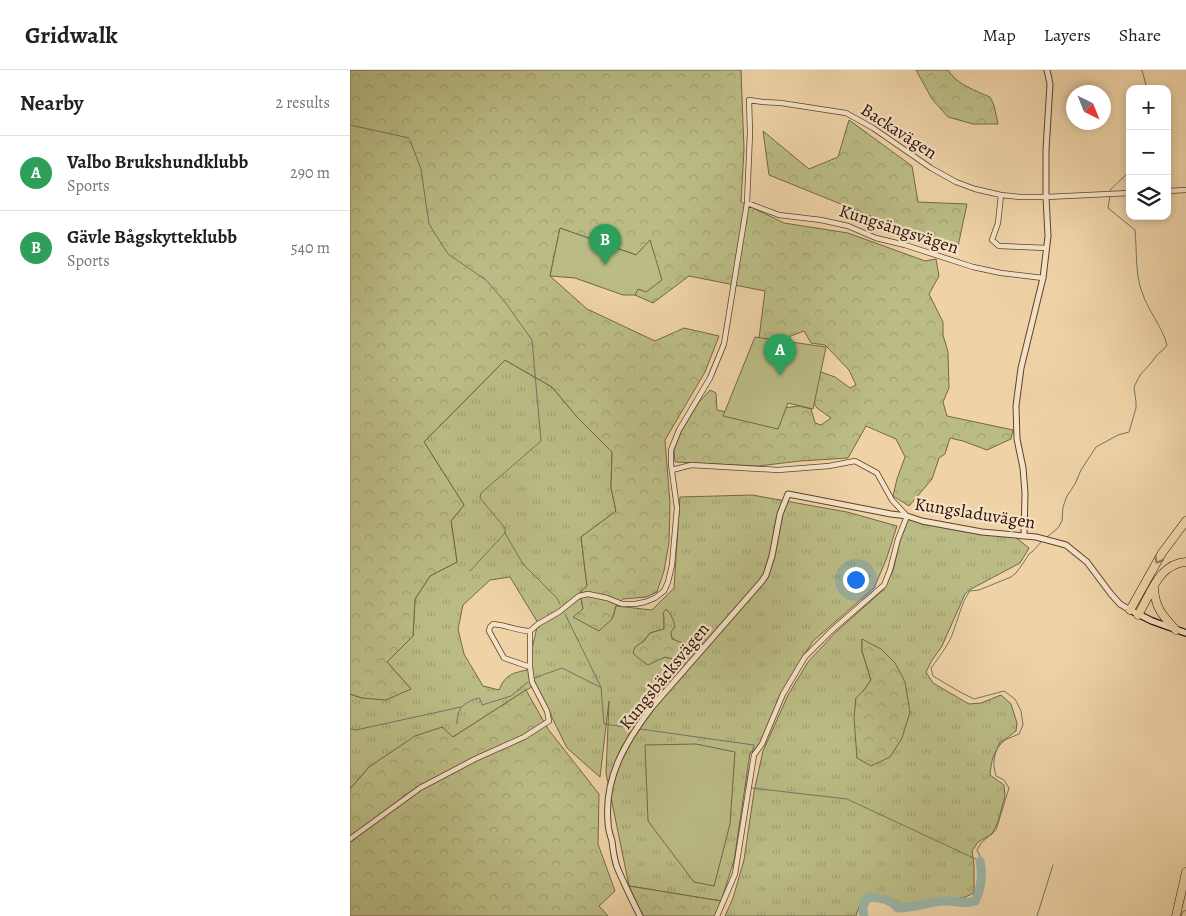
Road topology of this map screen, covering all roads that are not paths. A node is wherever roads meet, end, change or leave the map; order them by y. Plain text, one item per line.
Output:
1 (1047, 70) edge
2 (1186, 190) edge
3 (1171, 191) edge
4 (1126, 193) edge
5 (1001, 195) junction
6 (1046, 197) junction
7 (747, 203) junction
8 (1047, 248) junction
9 (1043, 278) junction
10 (672, 470) junction
11 (788, 494) joint
12 (907, 516) junction
13 (1186, 521) edge
14 (1024, 536) junction
15 (1186, 562) edge
16 (1154, 586) junction
17 (1130, 610) junction
18 (1138, 615) junction
19 (1176, 630) junction
20 (530, 631) junction
21 (1186, 633) edge
22 (530, 667) junction
23 (350, 838) edge
24 (1186, 872) edge
25 (640, 916) edge
26 (718, 916) edge
27 (1176, 916) edge

1 - 6 street
2 - 3 street
4 - 6 street, Backavägen
5 - 6 street, Backavägen
5 - 7 street, Backavägen
5 - 8 street
6 - 8 street
7 - 9 street, Kungsängsvägen
7 - 10 street
8 - 9 street
9 - 14 street
10 - 12 street
10 - 20 street
11 - 12 street, Kungsladuvägen
11 - 25 street, Kungsbäcksvägen
12 - 14 street, Kungsladuvägen
12 - 26 street
13 -> 17 highway
14 - 17 street, Kungsladuvägen
15 - 16 highway
16 - 18 highway
16 - 19 highway
17 - 18 main road
18 - 19 main road
19 - 21 main road
20 - 22 street
20 - 22 street
22 - 23 street
24 - 27 highway

